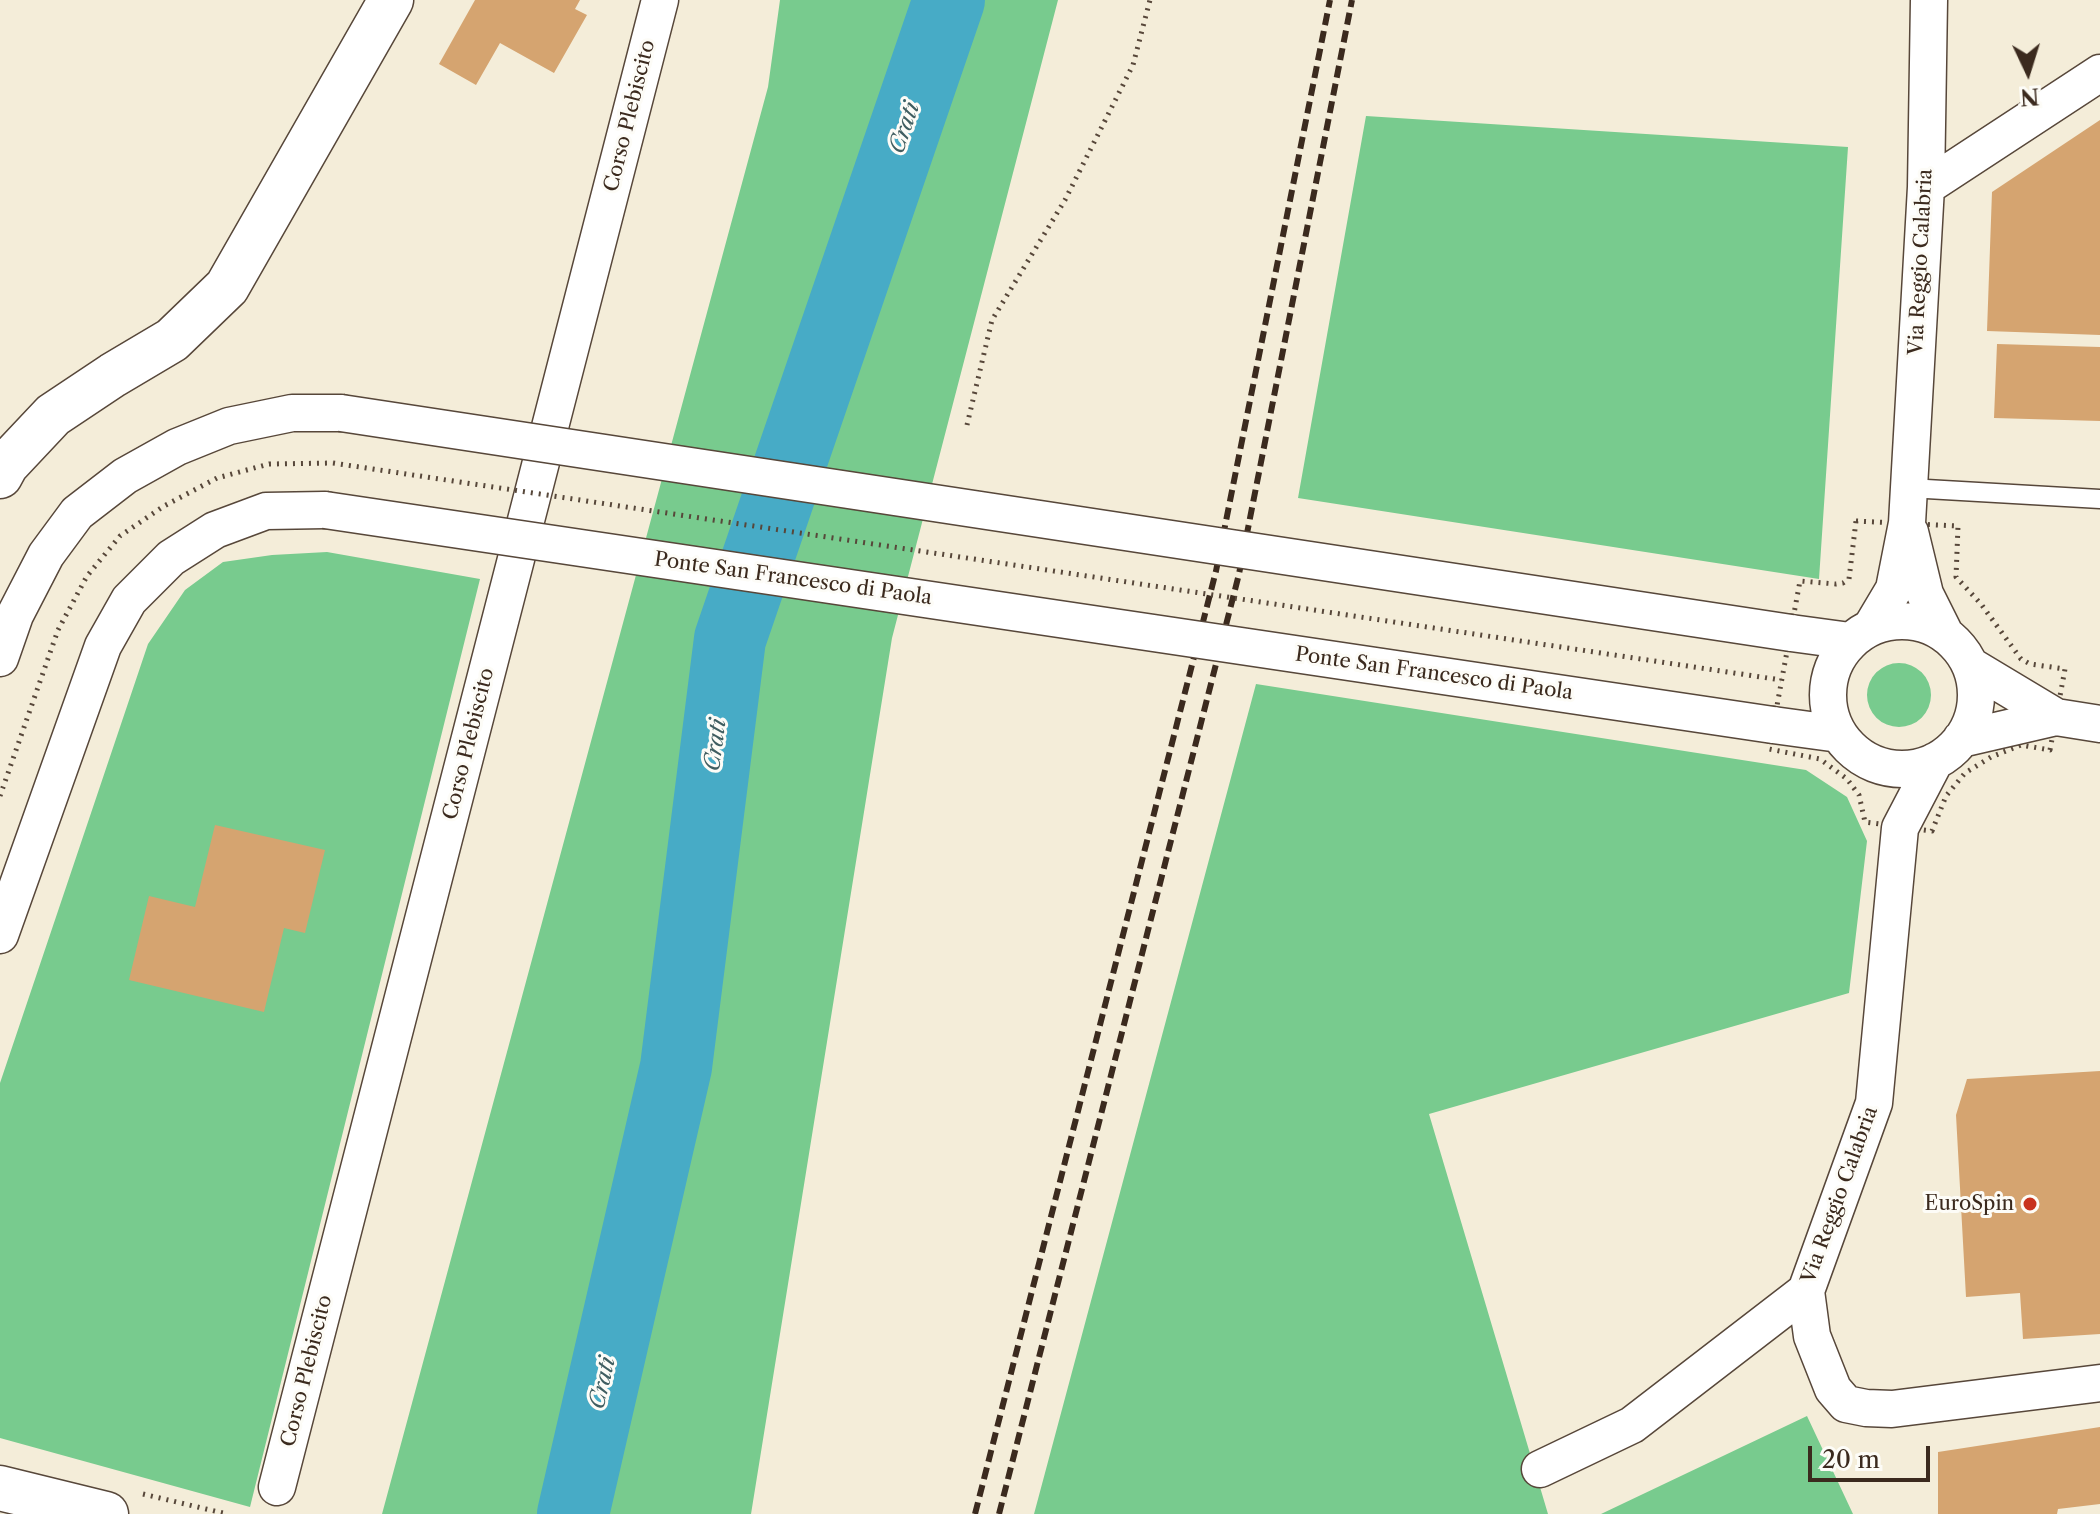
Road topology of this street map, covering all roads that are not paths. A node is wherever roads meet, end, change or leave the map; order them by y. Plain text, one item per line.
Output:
1 (391, 0) edge
2 (660, 0) edge
3 (1929, 0) edge
4 (2100, 73) edge
5 (1926, 187) junction
6 (0, 476) edge
7 (2100, 499) edge
8 (1908, 506) junction
9 (1861, 634) junction
10 (1945, 634) junction
11 (0, 658) edge
12 (1971, 666) junction
13 (2056, 717) junction
14 (2100, 724) edge
15 (1839, 734) junction
16 (1948, 750) junction
17 (1871, 763) junction
18 (1900, 828) junction
19 (0, 935) edge
20 (1806, 1291) junction
21 (2100, 1383) edge
22 (1540, 1469) dead end
23 (277, 1487) dead end
24 (0, 1488) edge
25 (106, 1514) edge

1 - 6 street
2 - 23 street, Corso Plebiscito
3 - 5 street, Via Reggio Calabria
4 - 5 street
5 - 8 street, Via Reggio Calabria
7 - 8 lane
8 - 9 street, Via Reggio Calabria
8 - 10 street, Via Reggio Calabria
9 - 10 street
9 - 11 street, bridge
9 - 15 street, Via Reggio Calabria
10 - 12 street, Via Reggio Calabria
12 - 13 street
12 - 16 street, Via Reggio Calabria
13 - 14 street
13 - 16 street
15 - 17 street, Via Reggio Calabria
15 - 19 street, Ponte San Francesco di Paola, bridge
16 - 17 street
16 - 18 street, Via Reggio Calabria
17 - 18 street, Via Reggio Calabria
18 - 20 street, Via Reggio Calabria
20 - 21 street
20 - 22 street, Via Reggio Calabria
24 - 25 street

